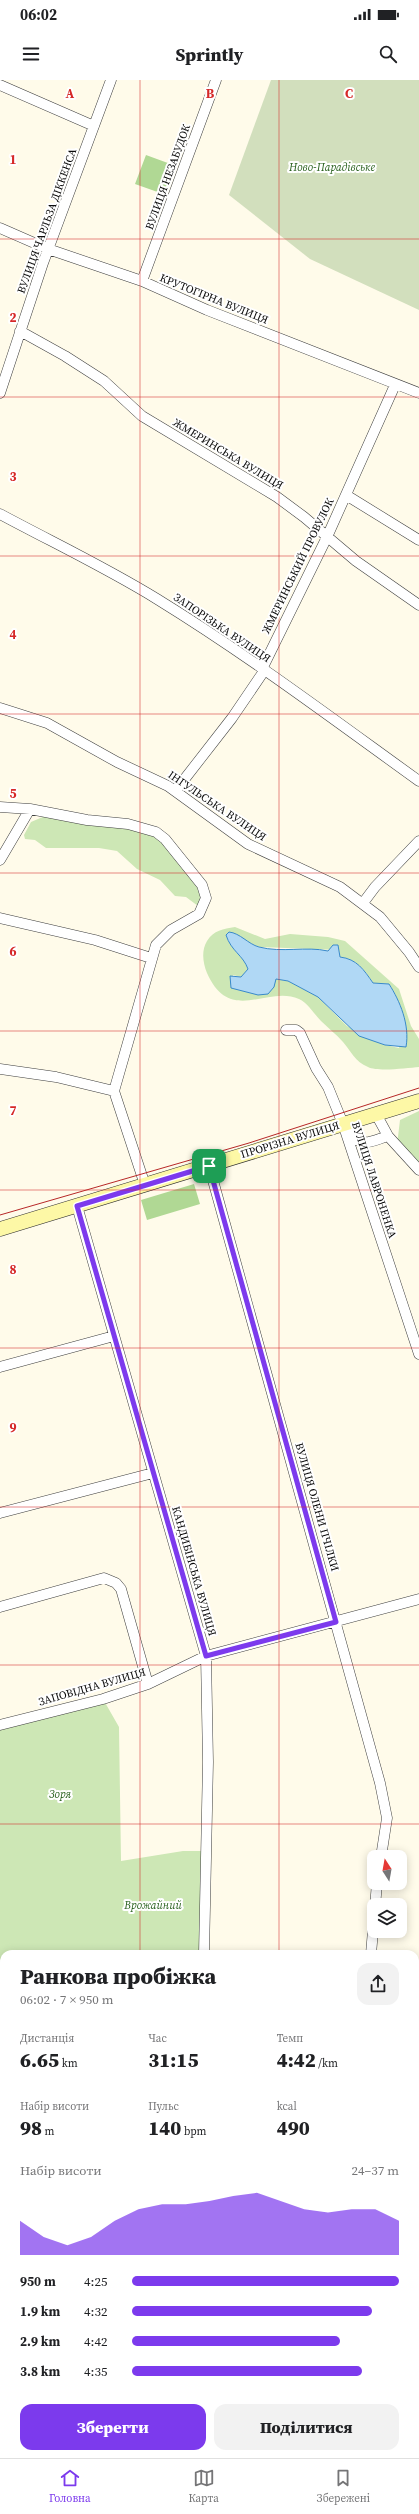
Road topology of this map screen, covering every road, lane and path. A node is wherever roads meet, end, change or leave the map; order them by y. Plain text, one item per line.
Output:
1 (111, 80) edge
2 (216, 80) edge
3 (0, 84) edge
4 (94, 126) junction
5 (0, 228) edge
6 (48, 249) junction
7 (142, 281) junction
8 (20, 331) junction
9 (395, 385) junction
10 (0, 390) edge
11 (419, 393) edge
12 (346, 495) junction
13 (0, 514) edge
14 (327, 537) junction
15 (419, 540) edge
16 (419, 605) edge
17 (263, 670) junction
18 (0, 708) edge
19 (419, 781) edge
20 (176, 790) junction
21 (0, 807) edge
22 (30, 809) junction
23 (419, 841) edge
24 (0, 860) edge
25 (363, 903) junction
26 (0, 918) edge
27 (151, 958) junction
28 (419, 967) edge
29 (286, 1030) dead end
30 (0, 1069) edge
31 (114, 1091) junction
32 (419, 1101) edge
33 (376, 1114) junction
34 (343, 1124) junction
35 (388, 1136) junction
36 (209, 1166) junction
37 (419, 1170) edge
38 (145, 1185) junction
39 (77, 1206) junction
40 (0, 1229) edge
41 (114, 1336) junction
42 (419, 1354) edge
43 (0, 1367) edge
44 (154, 1472) junction
45 (0, 1513) edge
46 (419, 1599) edge
47 (0, 1607) edge
48 (336, 1622) junction
49 (206, 1656) junction
50 (148, 1684) junction
51 (0, 1725) edge
52 (382, 1850) edge
53 (376, 1890) edge
54 (204, 1950) edge
55 (371, 1950) edge

1 - 4 street, ВУЛИЦЯ ЧАРЛЬЗА ДІККЕНСА
2 - 7 street, ВУЛИЦЯ НЕЗАБУДОК
3 - 4 street
4 - 6 street, ВУЛИЦЯ ЧАРЛЬЗА ДІККЕНСА
5 - 6 street, КРУТОГІРНА ВУЛИЦЯ
6 - 7 street, КРУТОГІРНА ВУЛИЦЯ
6 - 8 street, ВУЛИЦЯ ЧАРЛЬЗА ДІККЕНСА
7 - 9 street, КРУТОГІРНА ВУЛИЦЯ
8 - 10 street, ВУЛИЦЯ ЧАРЛЬЗА ДІККЕНСА
8 - 14 street, ЖМЕРИНСЬКА ВУЛИЦЯ
9 - 11 street, КРУТОГІРНА ВУЛИЦЯ
9 - 12 street, ЖМЕРИНСЬКИЙ ПРОВУЛОК
12 - 14 street, ЖМЕРИНСЬКИЙ ПРОВУЛОК
12 - 15 street, ЖМЕРИНСЬКИЙ ПРОВУЛОК
13 - 17 street, ЗАПОРІЗЬКА ВУЛИЦЯ
14 - 16 street, ЖМЕРИНСЬКА ВУЛИЦЯ
14 - 17 street, ЖМЕРИНСЬКИЙ ПРОВУЛОК
17 - 19 street, ЗАПОРІЗЬКА ВУЛИЦЯ
17 - 20 street, ЖМЕРИНСЬКИЙ ПРОВУЛОК
18 - 20 street, ІНГУЛЬСЬКА ВУЛИЦЯ
20 - 25 street, ІНГУЛЬСЬКА ВУЛИЦЯ
21 - 22 street
22 - 24 street
22 - 27 street
23 - 25 street
25 - 28 street, ІНГУЛЬСЬКА ВУЛИЦЯ
26 - 27 street
27 - 31 street
29 - 34 street, ВУЛИЦЯ ЛАВРОНЕНКА
30 - 31 street
31 - 38 street
32 - 33 main road, ПРОРІЗНА ВУЛИЦЯ
33 - 34 main road, ПРОРІЗНА ВУЛИЦЯ
33 - 35 street
34 - 35 street
34 - 36 main road, ПРОРІЗНА ВУЛИЦЯ
34 - 42 street, ВУЛИЦЯ ЛАВРОНЕНКА
35 - 37 street
36 - 38 main road, ПРОРІЗНА ВУЛИЦЯ
36 - 48 street, ВУЛИЦЯ ОЛЕНИ ПЧІЛКИ
38 - 39 main road, ПРОРІЗНА ВУЛИЦЯ
39 - 40 main road, ПРОРІЗНА ВУЛИЦЯ
39 - 41 street, КАНДИБІНСЬКА ВУЛИЦЯ
41 - 43 street
41 - 44 street, КАНДИБІНСЬКА ВУЛИЦЯ
44 - 45 street
44 - 49 street, КАНДИБІНСЬКА ВУЛИЦЯ
46 - 48 street, ЗАПОВІДНА ВУЛИЦЯ
47 - 50 street
48 - 49 street, ЗАПОВІДНА ВУЛИЦЯ
48 - 52 street, ВУЛИЦЯ ОЛЕНИ ПЧІЛКИ
49 - 50 street, ЗАПОВІДНА ВУЛИЦЯ
49 - 54 street, КАНДИБІНСЬКА ВУЛИЦЯ
50 - 51 street, ЗАПОВІДНА ВУЛИЦЯ
53 - 55 street

